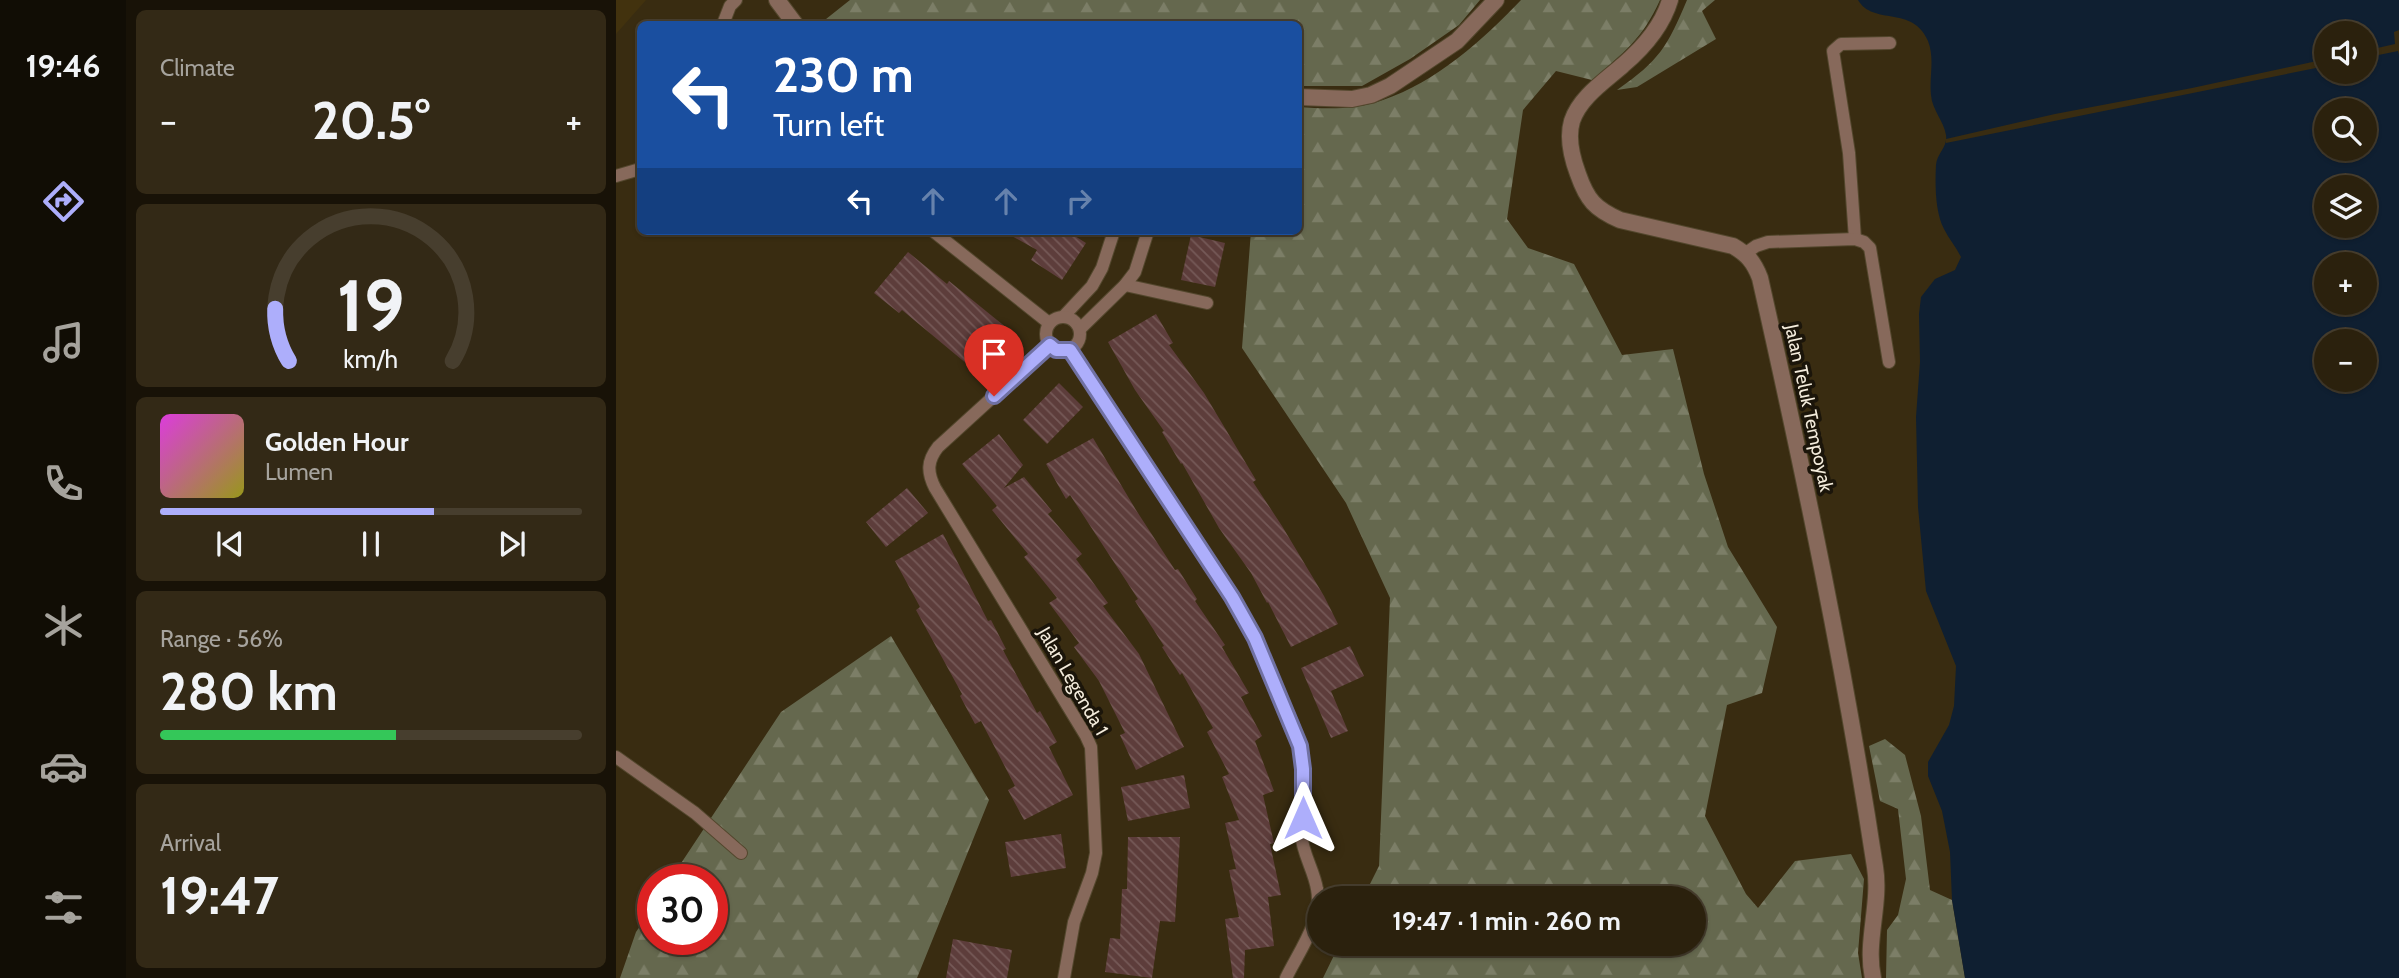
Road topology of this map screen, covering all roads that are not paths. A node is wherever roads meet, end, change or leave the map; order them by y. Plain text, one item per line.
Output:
1 (736, 0) edge
2 (777, 0) edge
3 (1496, 0) edge
4 (1670, 0) edge
5 (724, 21) edge
6 (793, 21) edge
7 (1890, 43) dead end
8 (1302, 97) edge
9 (637, 170) edge
10 (616, 176) edge
11 (938, 235) edge
12 (1113, 235) edge
13 (1147, 235) edge
14 (1855, 239) junction
15 (1746, 253) junction
16 (1125, 285) junction
17 (1207, 303) dead end
18 (1063, 317) junction
19 (1049, 323) junction
20 (1080, 329) junction
21 (1050, 345) junction
22 (1070, 350) junction
23 (1889, 362) dead end
24 (616, 757) edge
25 (741, 853) dead end
26 (1064, 978) edge
27 (1286, 978) edge
28 (1872, 978) edge

1 - 5 street
2 - 6 street
3 - 8 street
4 - 15 street
7 - 14 street
9 - 10 street
11 - 19 street
12 - 18 street
13 - 16 street
14 - 15 street
14 - 23 street
15 - 28 street, Jalan Teluk Tempoyak
16 - 17 street
16 - 20 street
18 - 19 street
18 - 20 street
19 - 21 street
20 - 22 street
21 - 22 street
21 - 26 street, Jalan Legenda 1
22 - 27 street
24 - 25 street

